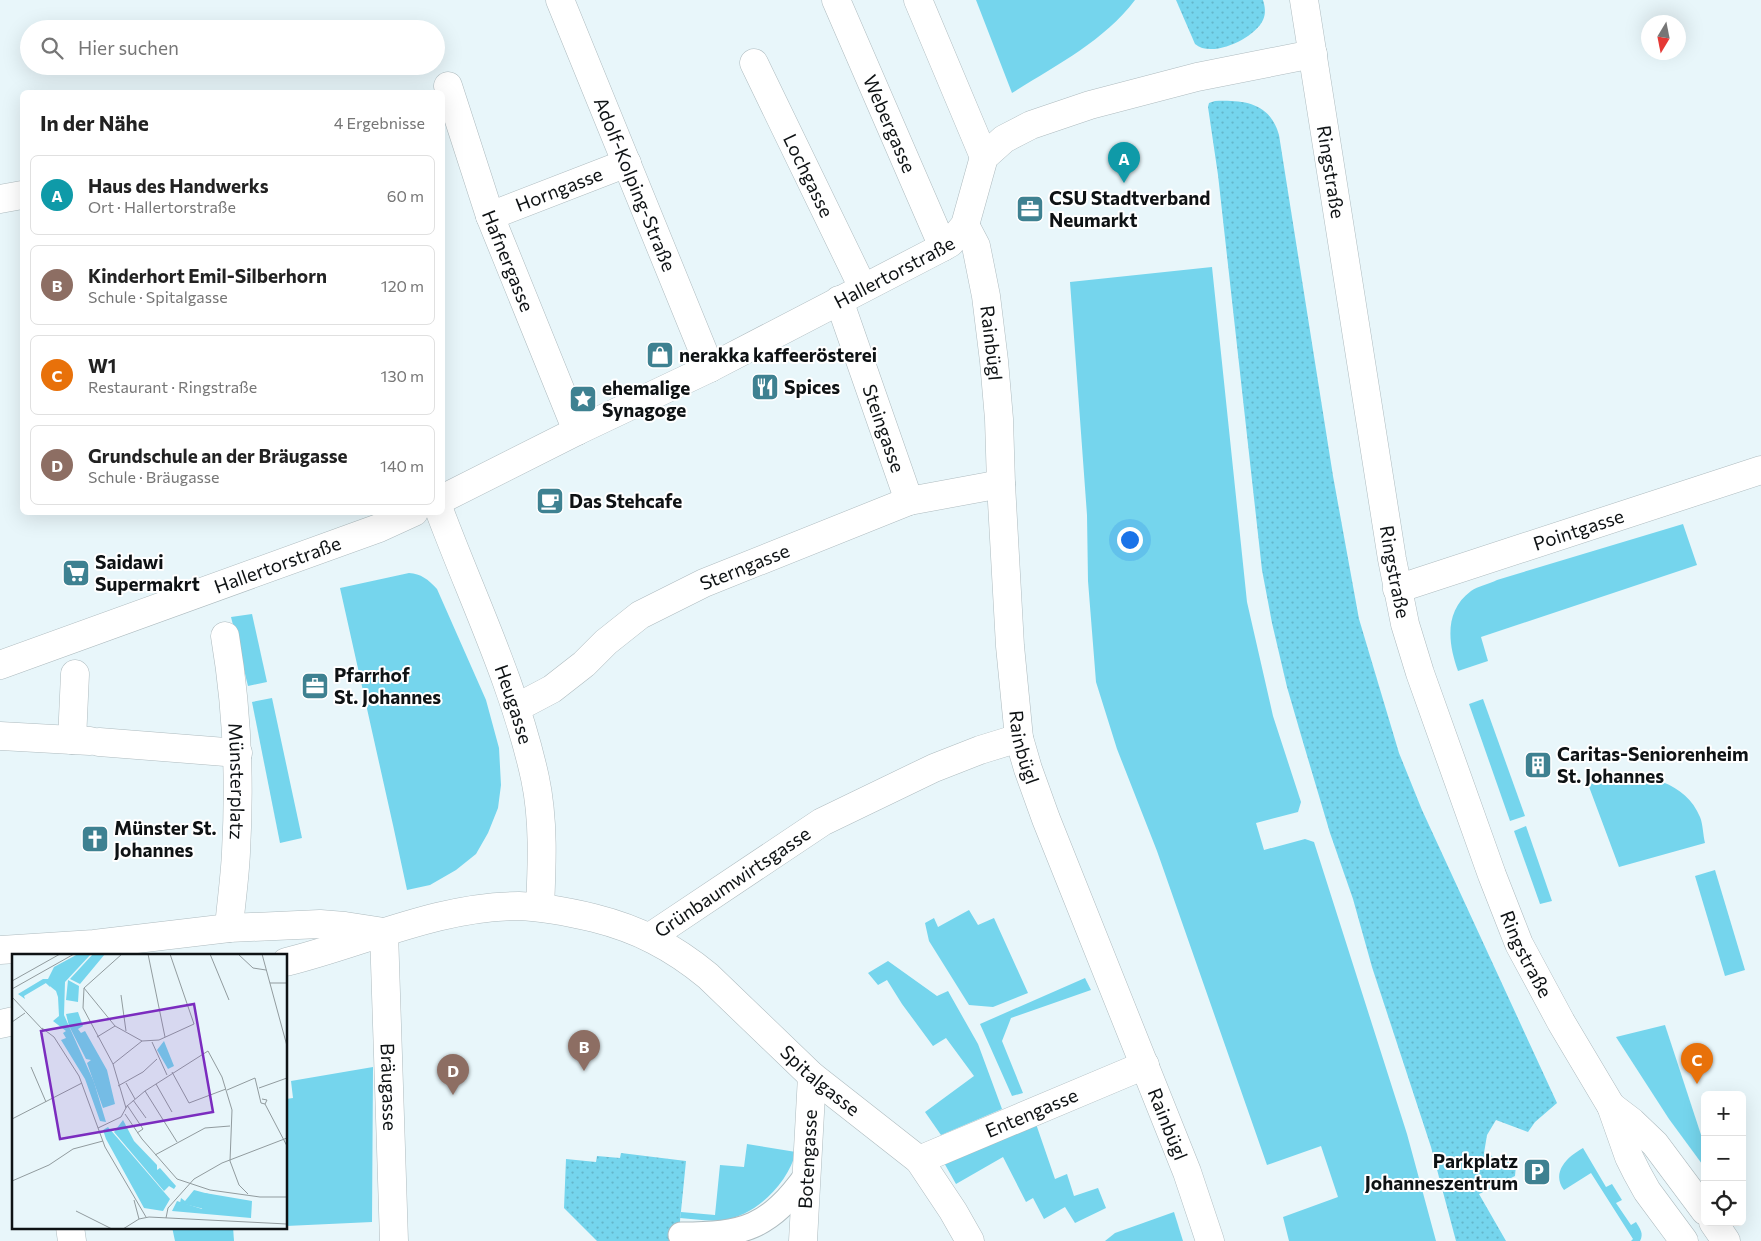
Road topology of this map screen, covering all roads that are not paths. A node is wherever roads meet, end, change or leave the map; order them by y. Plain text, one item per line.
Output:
1 (560, 0) edge
2 (836, 0) edge
3 (918, 0) edge
4 (1304, 0) edge
5 (1313, 54) junction
6 (754, 63) dead end
7 (448, 86) dead end
8 (984, 158) junction
9 (627, 163) junction
10 (20, 195) edge
11 (0, 199) edge
12 (490, 216) junction
13 (965, 225) junction
14 (943, 248) junction
15 (863, 288) junction
16 (839, 300) junction
17 (710, 368) junction
18 (578, 431) junction
19 (1761, 470) edge
20 (1001, 484) junction
21 (445, 498) edge
22 (909, 501) junction
23 (400, 515) edge
24 (441, 515) edge
25 (377, 520) edge
26 (1397, 589) junction
27 (225, 636) dead end
28 (0, 665) edge
29 (75, 674) dead end
30 (516, 708) junction
31 (0, 736) edge
32 (1020, 738) junction
33 (87, 741) junction
34 (238, 754) junction
35 (540, 907) junction
36 (229, 928) junction
37 (384, 932) junction
38 (650, 937) junction
39 (12, 952) edge
40 (288, 961) edge
41 (1145, 1065) junction
42 (812, 1076) junction
43 (1611, 1106) junction
44 (919, 1160) junction
45 (807, 1175) junction
46 (1701, 1206) edge
47 (1715, 1226) edge
48 (70, 1228) edge
49 (681, 1235) dead end
50 (72, 1241) edge
51 (394, 1241) edge
52 (803, 1241) edge
53 (970, 1241) edge
54 (1210, 1241) edge
55 (1684, 1241) edge
56 (1726, 1241) edge

1 - 9 street, Adolf-Kolping-Straße
2 - 14 street, Webergasse
3 - 8 street
4 - 5 street, Ringstraße
5 - 8 street
5 - 26 street, Ringstraße
6 - 15 street, Lochgasse
7 - 12 street, Hafnergasse
8 - 13 street, Hallertorstraße
9 - 12 street, Horngasse
9 - 17 street, Adolf-Kolping-Straße
10 - 11 street
12 - 18 street, Hafnergasse
13 - 14 street, Hallertorstraße
13 - 20 street, Rainbügl
14 - 15 street, Hallertorstraße
15 - 16 street, Hallertorstraße
16 - 17 street, Hallertorstraße
16 - 22 street, Steingasse
17 - 18 street, Hallertorstraße
18 - 21 street, Hallertorstraße
19 - 26 street, Pointgasse
20 - 22 street, Sterngasse
20 - 32 street, Rainbügl
22 - 30 street, Sterngasse
23 - 25 street, Hallertorstraße
24 - 30 street, Heugasse
25 - 28 street, Hallertorstraße
26 - 43 street, Ringstraße
27 - 34 street, Münsterplatz
29 - 33 street
30 - 35 street, Heugasse
31 - 33 street
32 - 38 street, Grünbaumwirtsgasse
32 - 41 street, Rainbügl
33 - 34 street
34 - 36 street, Münsterplatz
35 - 37 street, Grünbaumwirtsgasse
35 - 38 street, Grünbaumwirtsgasse
36 - 37 street
36 - 39 street
37 - 40 street, Grünbaumwirtsgasse
37 - 51 street, Bräugasse
38 - 42 street, Spitalgasse
41 - 44 street, Entengasse
41 - 54 street, Rainbügl
42 - 44 street, Spitalgasse
42 - 45 street, Botengasse
43 - 46 street, Ringstraße
43 - 55 street, Ringstraße
44 - 53 street, Spitalgasse
45 - 49 lane
45 - 52 street, Botengasse
47 - 56 street
48 - 50 street

